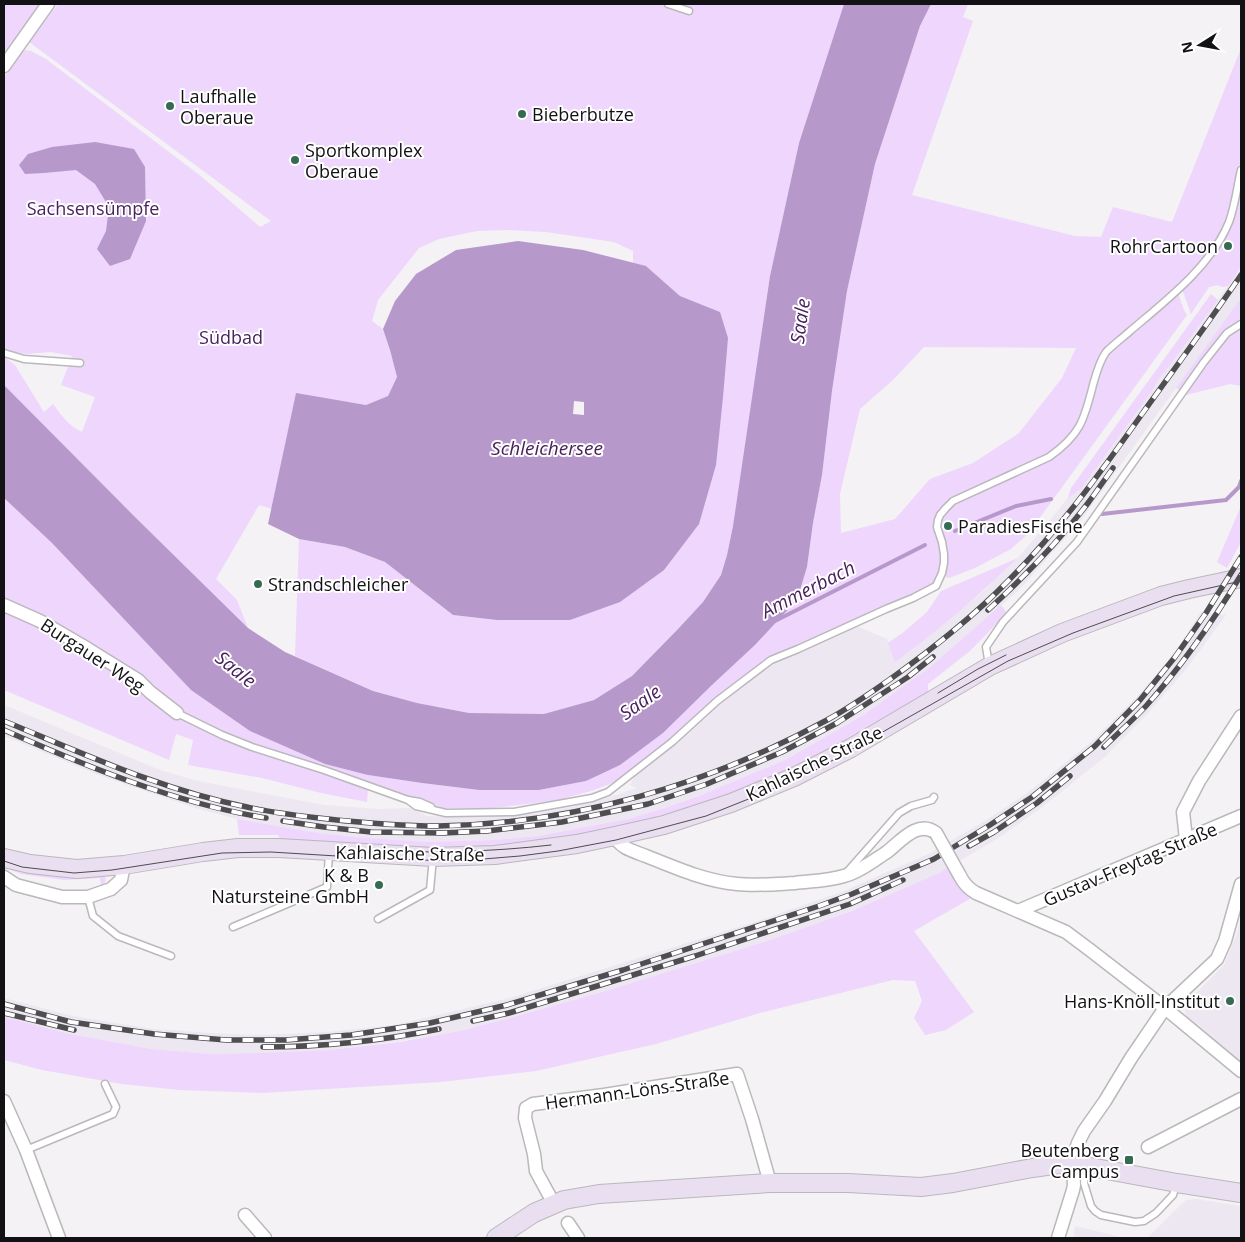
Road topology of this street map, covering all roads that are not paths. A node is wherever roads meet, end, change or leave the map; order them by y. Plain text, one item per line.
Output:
1 (48, 4) edge
2 (668, 4) edge
3 (689, 11) dead end
4 (4, 66) edge
5 (1241, 170) edge
6 (1241, 324) edge
7 (4, 353) edge
8 (80, 363) dead end
9 (1241, 578) edge
10 (4, 604) edge
11 (990, 666) junction
12 (177, 713) joint
13 (1241, 716) edge
14 (934, 797) dead end
15 (1241, 816) edge
16 (615, 836) junction
17 (1186, 839) junction
18 (330, 851) junction
19 (433, 857) junction
20 (4, 858) edge
21 (124, 865) junction
22 (844, 876) junction
23 (4, 877) edge
24 (1241, 884) edge
25 (88, 897) junction
26 (1018, 911) junction
27 (378, 918) dead end
28 (233, 927) dead end
29 (171, 956) dead end
30 (1165, 1008) junction
31 (1241, 1071) edge
32 (105, 1084) dead end
33 (1241, 1099) edge
34 (4, 1101) edge
35 (1148, 1147) dead end
36 (26, 1150) junction
37 (1079, 1165) junction
38 (770, 1183) junction
39 (1176, 1183) junction
40 (1241, 1193) edge
41 (554, 1204) junction
42 (244, 1215) dead end
43 (568, 1223) dead end
44 (59, 1238) edge
45 (265, 1238) edge
46 (496, 1238) edge
47 (578, 1238) edge
48 (1058, 1238) edge

1 - 4 street
2 - 3 lane
5 - 12 lane
6 - 11 lane
7 - 8 lane
9 - 11 main road, Kahlaische Straße
10 - 12 street, Burgauer Weg
11 - 16 main road, Kahlaische Straße
13 - 17 street
14 - 22 lane
15 - 17 street, Gustav-Freytag-Straße
16 - 19 main road, Kahlaische Straße
16 - 22 street
17 - 26 street, Gustav-Freytag-Straße
18 - 19 main road, Kahlaische Straße
18 - 21 main road, Kahlaische Straße
18 - 28 lane
19 - 27 lane
20 - 21 main road, Kahlaische Straße
21 - 25 street
22 - 26 street, bridge
23 - 25 street
24 - 30 street
25 - 29 lane
26 - 30 street
30 - 31 street
30 - 37 street
32 - 36 lane
33 - 35 street
34 - 36 street
36 - 44 street
37 - 38 main road
37 - 39 main road
37 - 39 lane
37 - 48 street
38 - 41 main road
38 - 41 street, Hermann-Löns-Straße
39 - 40 main road
41 - 46 main road
42 - 45 street
43 - 47 street

